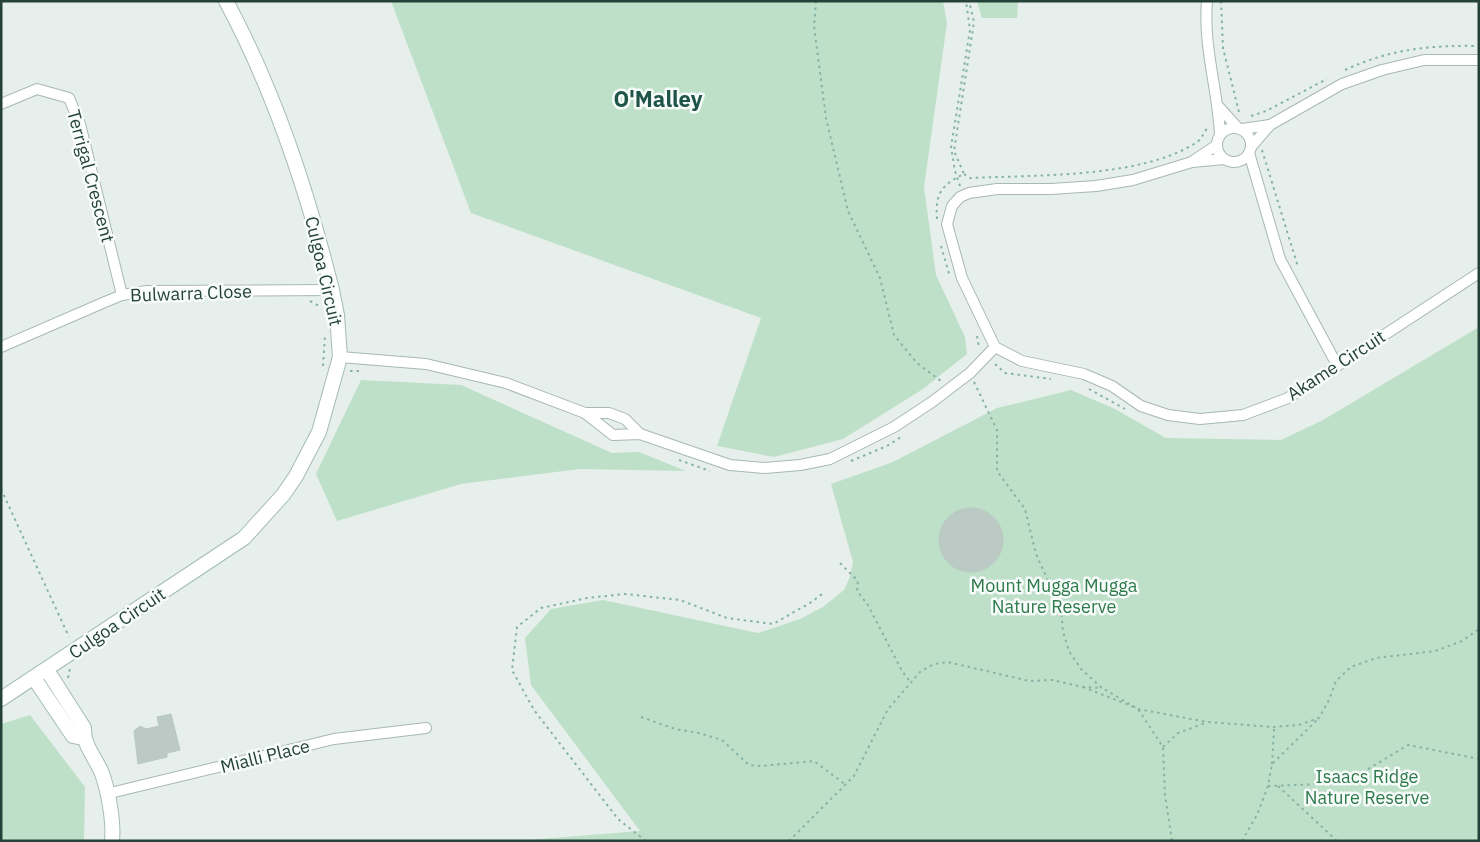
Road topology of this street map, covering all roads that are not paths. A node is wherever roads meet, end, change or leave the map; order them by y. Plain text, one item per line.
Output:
1 (226, 1) edge
2 (1207, 1) edge
3 (1479, 60) edge
4 (1, 104) edge
5 (1224, 120) junction
6 (1270, 125) junction
7 (1240, 129) junction
8 (1218, 140) junction
9 (1253, 147) junction
10 (1224, 159) junction
11 (1192, 162) junction
12 (1235, 162) junction
13 (1255, 177) junction
14 (1479, 273) edge
15 (332, 290) junction
16 (122, 295) junction
17 (1, 347) edge
18 (995, 347) junction
19 (338, 363) junction
20 (1337, 365) junction
21 (586, 413) junction
22 (640, 434) junction
23 (47, 670) junction
24 (34, 678) junction
25 (1, 699) edge
26 (426, 728) dead end
27 (83, 738) junction
28 (106, 794) junction
29 (112, 841) edge

1 - 15 street, Culgoa Circuit
2 - 5 street
3 - 6 street
4 - 16 street, Terrigal Crescent
5 - 7 street
5 - 8 street
6 - 7 street
6 - 9 street
7 - 8 street
7 - 9 street
8 - 10 street
8 - 11 street
9 - 12 street
9 - 13 street
10 - 11 street
10 - 12 street
11 - 18 street
12 - 13 street
13 - 20 street
14 - 20 street, Akame Circuit
15 - 16 street, Bulwarra Close
15 - 19 street, Culgoa Circuit
16 - 17 street, Bulwarra Close
18 - 20 street, Akame Circuit
18 - 22 street
19 - 21 street
19 - 23 street, Culgoa Circuit
21 - 22 street
21 - 22 street
23 - 24 street, Culgoa Circuit
23 - 27 street
24 - 25 street, Culgoa Circuit
24 - 27 street
26 - 28 street, Mialli Place
27 - 28 street
28 - 29 street

